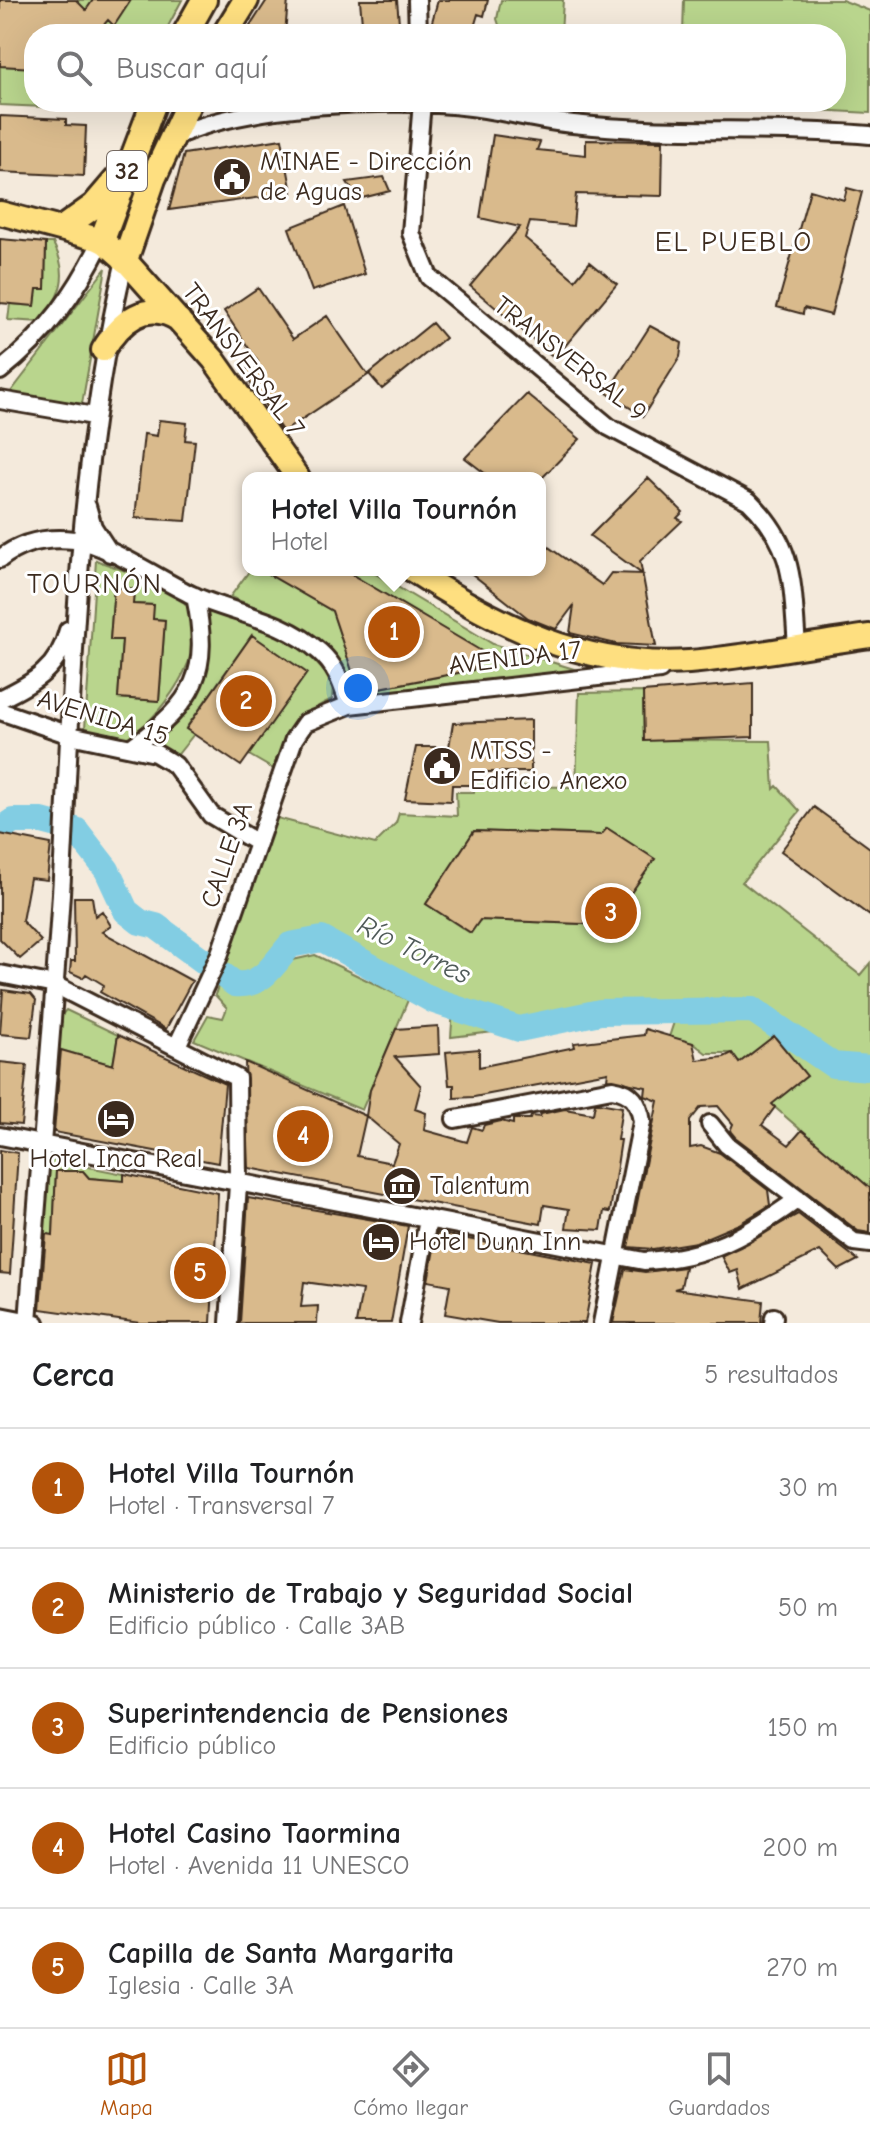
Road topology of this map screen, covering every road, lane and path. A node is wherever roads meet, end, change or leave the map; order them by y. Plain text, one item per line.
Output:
1 (204, 0) edge
2 (246, 0) edge
3 (417, 0) edge
4 (191, 24) edge
5 (231, 24) edge
6 (418, 24) edge
7 (150, 112) edge
8 (185, 112) edge
9 (195, 112) edge
10 (272, 112) edge
11 (421, 112) edge
12 (504, 112) edge
13 (212, 124) junction
14 (870, 135) edge
15 (172, 138) junction
16 (128, 168) junction
17 (0, 213) edge
18 (63, 228) junction
19 (102, 240) junction
20 (125, 260) junction
21 (184, 323) junction
22 (103, 350) junction
23 (0, 371) edge
24 (0, 400) edge
25 (94, 416) junction
26 (294, 472) edge
27 (86, 494) junction
28 (80, 540) junction
29 (111, 554) junction
30 (0, 559) edge
31 (422, 576) edge
32 (195, 596) junction
33 (76, 600) junction
34 (870, 636) edge
35 (797, 646) junction
36 (689, 662) junction
37 (0, 699) edge
38 (349, 705) junction
39 (0, 711) edge
40 (70, 735) junction
41 (133, 746) junction
42 (256, 842) junction
43 (0, 974) edge
44 (55, 985) junction
45 (177, 1046) junction
46 (455, 1119) dead end
47 (710, 1124) dead end
48 (0, 1136) edge
49 (40, 1143) junction
50 (238, 1184) junction
51 (798, 1199) junction
52 (428, 1220) junction
53 (870, 1245) edge
54 (615, 1257) junction
55 (0, 1316) edge
56 (31, 1322) edge
57 (229, 1323) edge
58 (409, 1323) edge
59 (602, 1323) edge

1 - 4 highway
2 - 5 highway
3 - 6 street
7 - 16 highway, 32
8 - 15 highway, 32
9 - 13 street
10 - 13 street
11 - 35 street, TRANSVERSAL 9
12 - 14 street
13 - 15 street
15 - 20 highway, 32
16 - 18 highway
16 - 19 highway, 32
17 - 18 main road
18 - 19 main road, TRANSVERSAL 7
19 - 20 main road, TRANSVERSAL 7
19 - 23 street
20 - 21 main road, TRANSVERSAL 7
20 - 22 street
21 - 22 main road
21 - 26 main road, TRANSVERSAL 7
22 - 25 street
24 - 25 street
25 - 27 street
27 - 28 street
27 - 29 street
28 - 29 street
28 - 30 street
28 - 33 street
29 - 32 street
31 - 36 main road
32 - 38 street
32 - 41 street
33 - 37 street, AVENIDA 15
33 - 40 street
34 - 35 main road, AVENIDA 17
35 - 36 main road, AVENIDA 17
36 - 38 street, AVENIDA 17
38 - 42 street, CALLE 3A
39 - 40 street, AVENIDA 15
40 - 41 street, AVENIDA 15
40 - 44 street
41 - 42 street, AVENIDA 15
42 - 45 street, CALLE 3A
43 - 44 street
44 - 45 street
44 - 49 street
45 - 50 street
46 - 54 street
47 - 51 street
48 - 49 street
49 - 50 street
49 - 56 street
50 - 52 street
50 - 57 street
51 - 53 street
51 - 54 street
52 - 54 street
52 - 58 street
54 - 59 street
55 - 56 street

